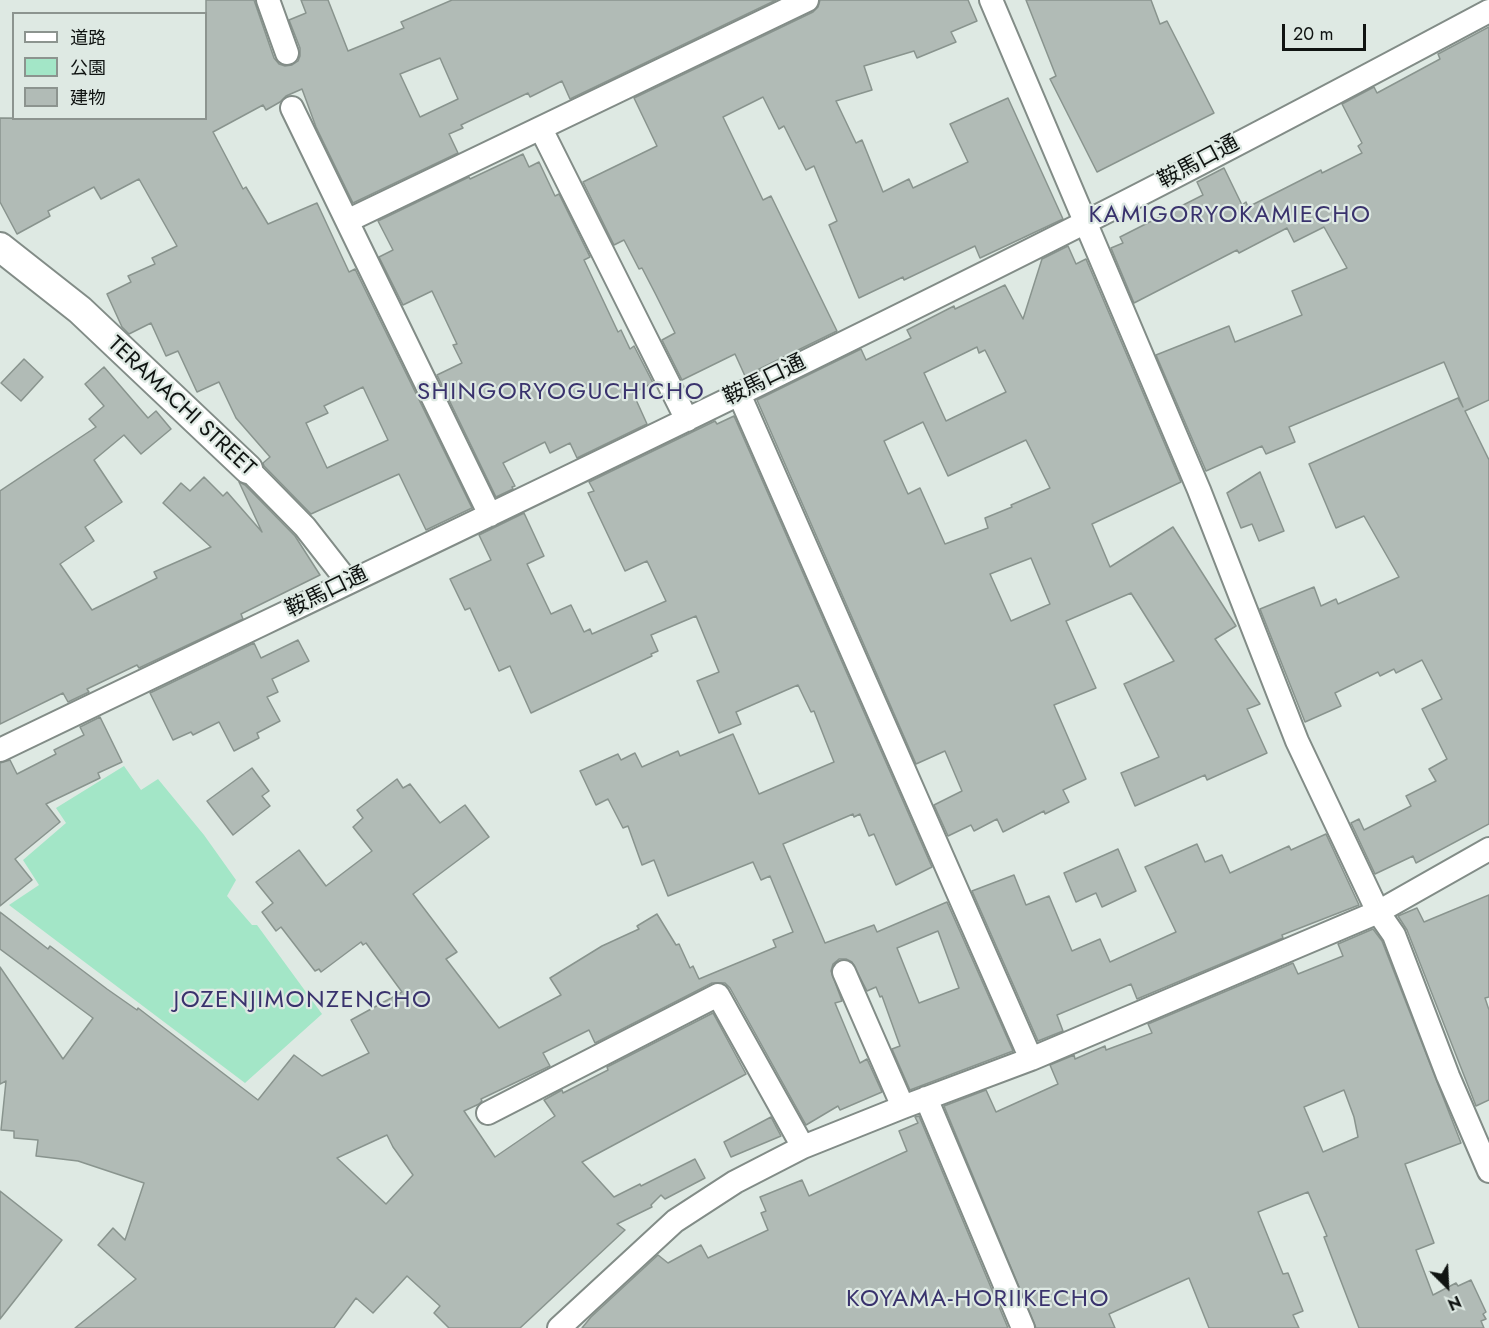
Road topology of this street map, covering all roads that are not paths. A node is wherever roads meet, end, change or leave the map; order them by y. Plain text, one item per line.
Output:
1 (268, 0) edge
2 (807, 0) edge
3 (991, 0) edge
4 (1489, 11) edge
5 (287, 53) dead end
6 (292, 108) dead end
7 (541, 129) junction
8 (347, 221) junction
9 (1086, 222) junction
10 (0, 247) edge
11 (739, 394) junction
12 (687, 420) junction
13 (248, 469) joint
14 (490, 515) junction
15 (348, 582) junction
16 (0, 750) edge
17 (1489, 849) edge
18 (1378, 912) junction
19 (844, 972) dead end
20 (1031, 1059) junction
21 (926, 1098) junction
22 (903, 1107) junction
23 (488, 1113) dead end
24 (803, 1147) junction
25 (1489, 1171) edge
26 (559, 1328) edge
27 (1023, 1328) edge

1 - 5 street
2 - 7 street
3 - 9 street
4 - 9 street, 鞍馬口通
6 - 8 street
7 - 8 street
7 - 12 street
8 - 14 street
9 - 11 street, 鞍馬口通
9 - 18 street
10 - 13 street, TERAMACHI STREET
11 - 12 street, 鞍馬口通
11 - 20 street
12 - 14 street, 鞍馬口通
13 - 15 street, TERAMACHI STREET
14 - 15 street, 鞍馬口通
15 - 16 street, 鞍馬口通
17 - 18 street
18 - 20 street
18 - 25 street
19 - 22 street
20 - 21 street
21 - 22 street
21 - 27 street
22 - 24 street
23 - 24 street
24 - 26 street

